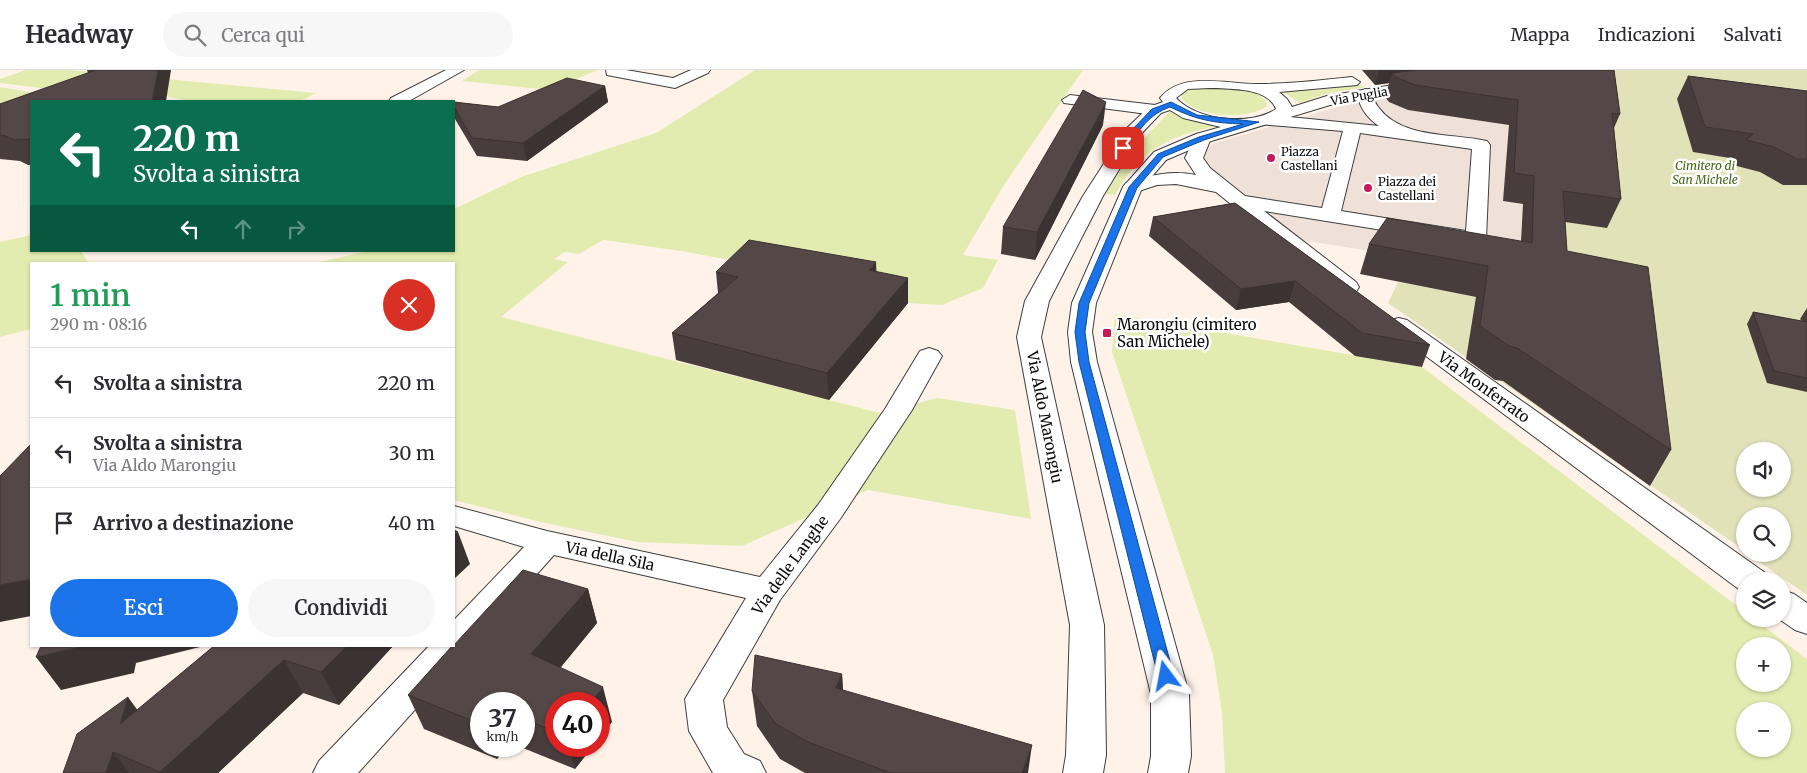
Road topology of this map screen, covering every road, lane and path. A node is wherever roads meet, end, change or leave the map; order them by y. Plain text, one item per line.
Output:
1 (457, 70) edge
2 (616, 70) edge
3 (702, 70) edge
4 (1176, 70) edge
5 (1204, 70) edge
6 (1253, 88) junction
7 (1365, 94) junction
8 (399, 100) edge
9 (1070, 100) dead end
10 (1168, 101) junction
11 (1267, 119) junction
12 (1354, 127) junction
13 (1412, 135) junction
14 (1202, 138) junction
15 (1133, 187) junction
16 (1220, 187) junction
17 (1237, 200) junction
18 (1330, 216) junction
19 (929, 356) dead end
20 (455, 516) edge
21 (548, 542) junction
22 (1740, 572) edge
23 (768, 591) junction
24 (1791, 609) edge
25 (1807, 621) edge
26 (455, 642) edge
27 (450, 647) edge
28 (333, 773) edge
29 (746, 773) edge
30 (1083, 773) edge
31 (1168, 773) edge

1 - 8 street
2 - 3 street
4 - 10 street
5 - 6 street
6 - 7 street, Via Puglia
6 - 10 street
6 - 11 street
7 - 11 street, Via Puglia
7 - 13 street
9 - 10 street
10 - 11 street
10 - 30 street, Via Aldo Marongiu
11 - 12 street
11 - 14 street
12 - 13 street
12 - 18 street
13 - 18 street
14 - 15 street
14 - 16 street, Via Monferrato
15 - 16 street, Via Monferrato
15 - 31 street
16 - 17 street, Via Monferrato
17 - 18 street
17 - 22 street, Via Monferrato
19 - 23 street, Via delle Langhe
20 - 21 street, Via della Sila
21 - 23 street, Via della Sila
21 - 26 street
23 - 29 street, Via delle Langhe
24 - 25 street
27 - 28 street

